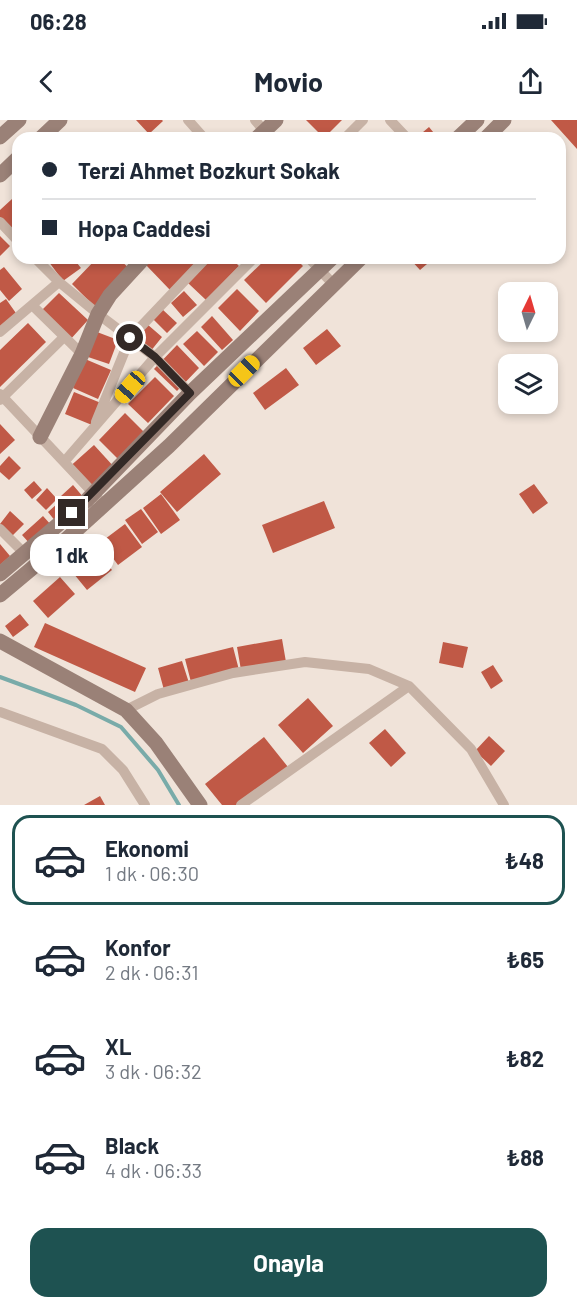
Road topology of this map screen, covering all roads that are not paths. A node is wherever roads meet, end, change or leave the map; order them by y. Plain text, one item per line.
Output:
1 (19, 120) edge
2 (60, 120) edge
3 (188, 120) edge
4 (276, 120) edge
5 (363, 120) edge
6 (390, 120) edge
7 (477, 120) edge
8 (504, 120) edge
9 (259, 130) edge
10 (47, 132) edge
11 (199, 132) edge
12 (351, 132) edge
13 (401, 132) edge
14 (464, 132) edge
15 (492, 132) edge
16 (0, 137) edge
17 (12, 164) edge
18 (0, 175) edge
19 (0, 222) edge
20 (12, 235) edge
21 (41, 264) edge
22 (138, 264) edge
23 (200, 264) edge
24 (248, 264) edge
25 (314, 264) edge
26 (355, 264) edge
27 (59, 282) junction
28 (333, 284) junction
29 (33, 306) junction
30 (98, 314) junction
31 (0, 332) edge
32 (64, 337) junction
33 (130, 338) junction
34 (82, 354) junction
35 (155, 357) junction
36 (190, 393) junction
37 (1, 397) edge
38 (92, 431) junction
39 (40, 437) junction
40 (64, 462) junction
41 (93, 493) junction
42 (105, 504) junction
43 (0, 529) edge
44 (25, 554) junction
45 (0, 574) edge
46 (0, 595) edge
47 (0, 641) edge
48 (409, 686) junction
49 (126, 710) junction
50 (0, 712) edge
51 (145, 805) edge
52 (200, 805) edge
53 (241, 805) edge
54 (504, 805) edge

1 - 16 main road
2 - 10 main road
3 - 11 street
4 - 9 main road
5 - 12 street
6 - 13 street
7 - 14 main road
8 - 15 main road
17 - 18 main road
19 - 20 street
21 - 27 street
22 - 30 main road
23 - 33 street
24 - 35 street
25 - 28 street
25 - 36 main road
26 - 28 main road
27 - 29 street
27 - 30 street
28 - 42 main road
29 - 31 street
29 - 32 street
30 - 33 street
30 - 34 main road
32 - 34 street
32 - 37 street
33 - 35 street
33 - 38 street
34 - 39 main road
35 - 36 street
35 - 38 street
36 - 41 main road
37 - 39 street
38 - 40 street
39 - 40 street
40 - 41 street
41 - 42 street
41 - 44 main road
42 - 46 main road
43 - 44 street
44 - 45 main road
47 - 49 main road
48 - 49 street
48 - 53 street
48 - 54 street
49 - 52 main road
50 - 51 street

